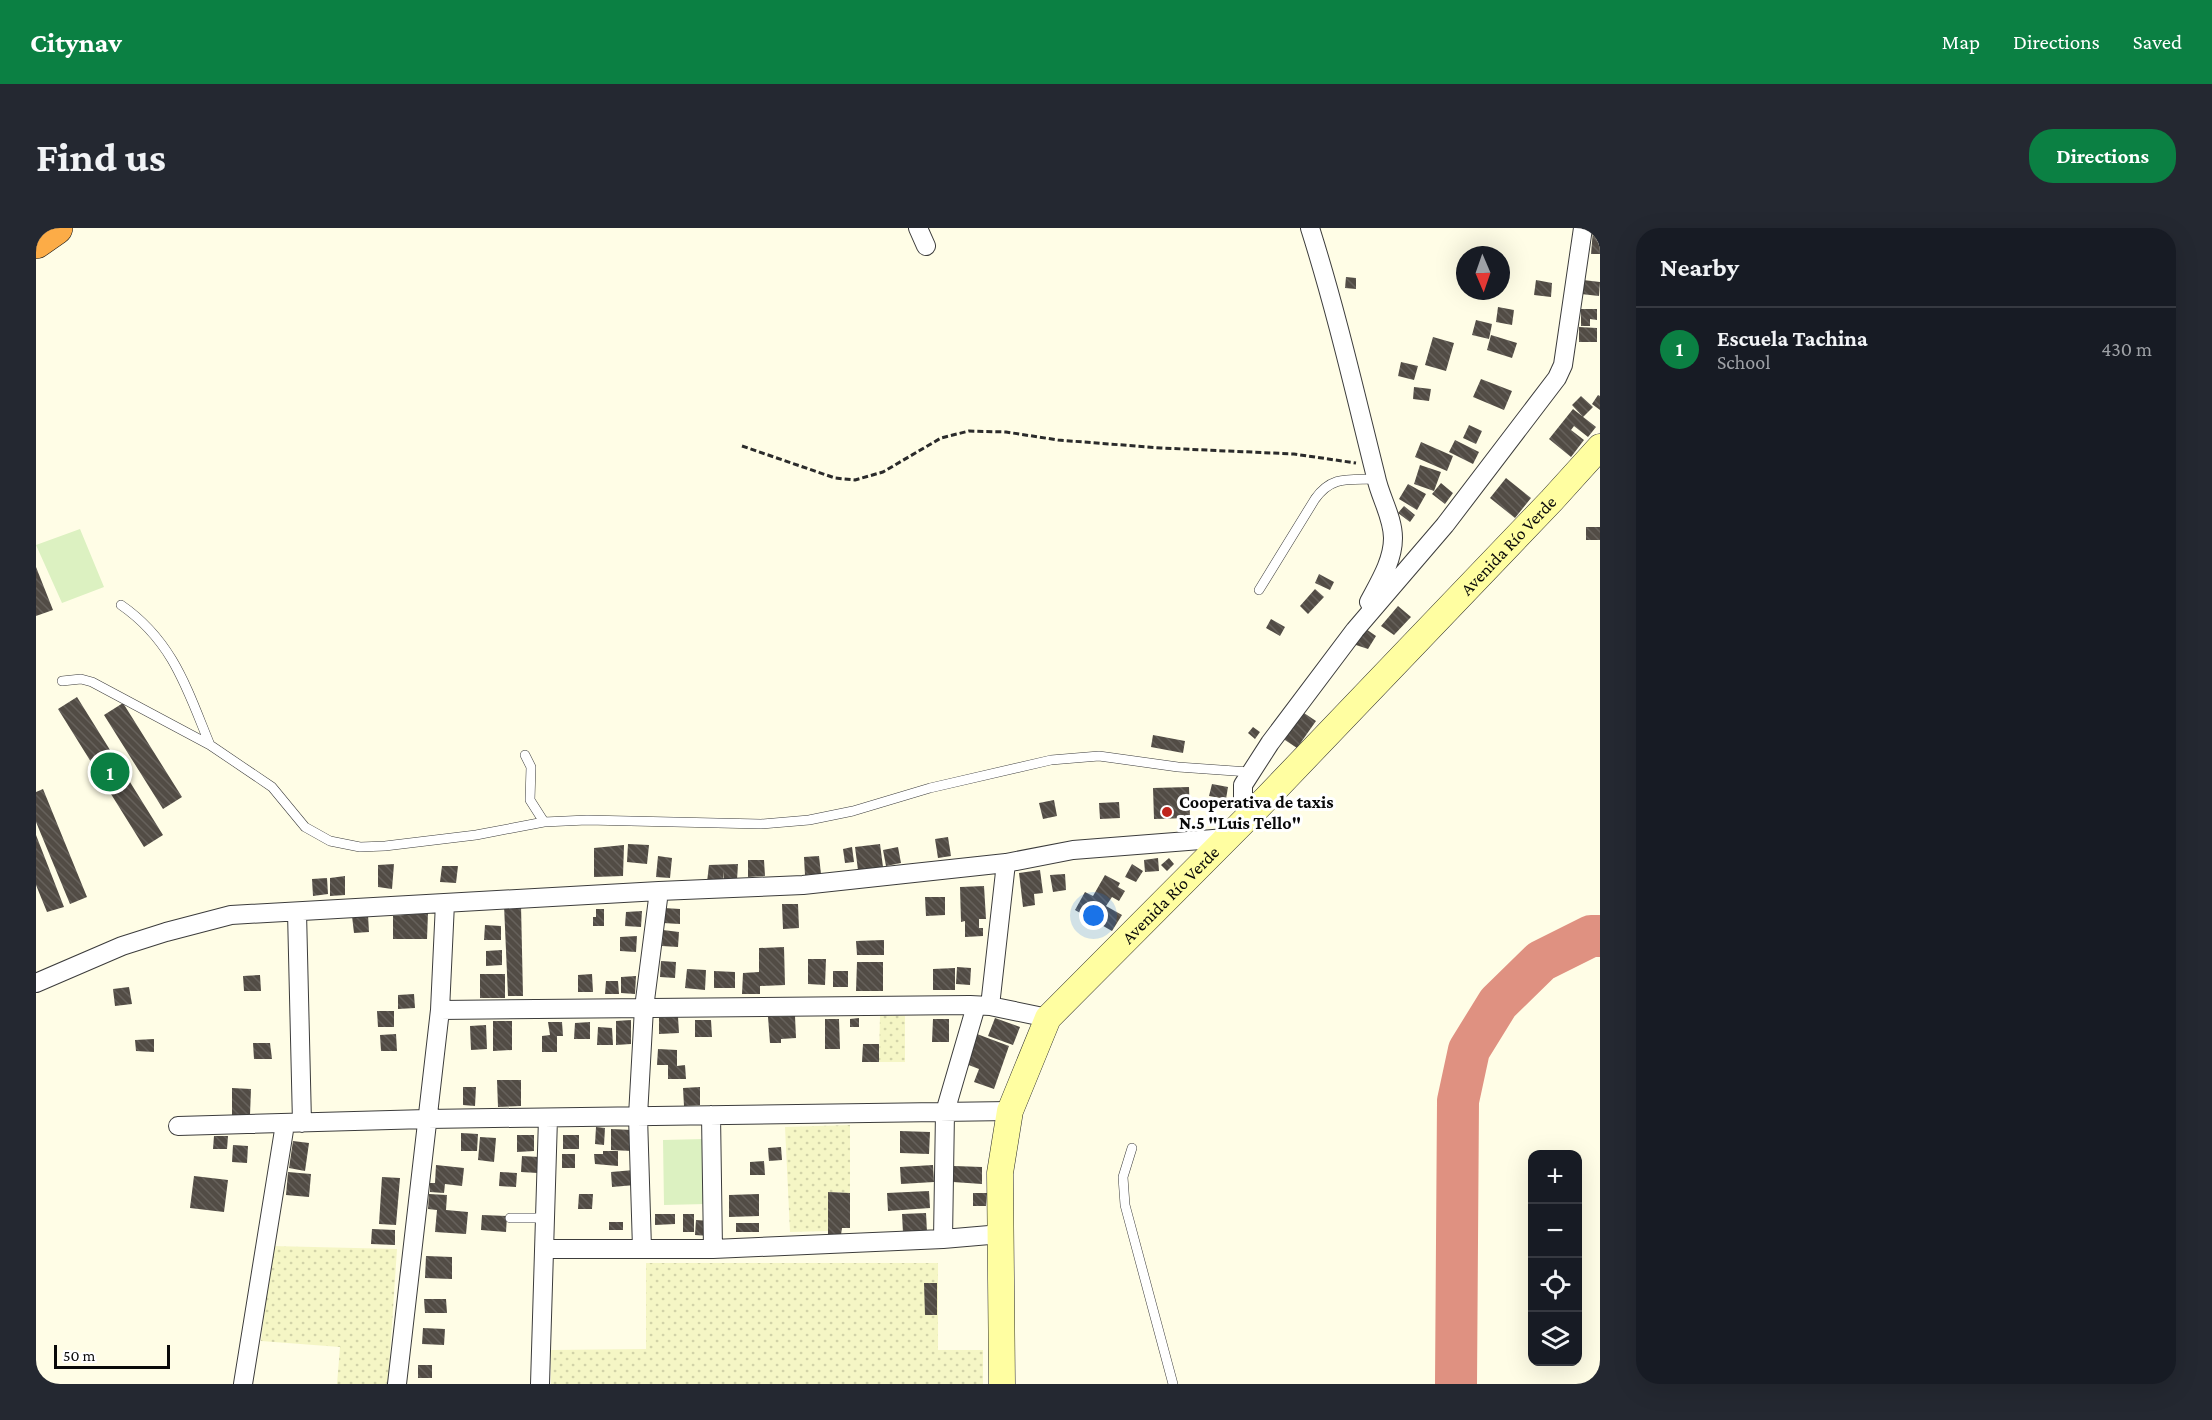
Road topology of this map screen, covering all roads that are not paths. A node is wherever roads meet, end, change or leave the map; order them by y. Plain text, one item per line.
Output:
1 (56, 228) edge
2 (918, 228) edge
3 (1310, 228) edge
4 (1583, 228) edge
5 (36, 242) edge
6 (926, 246) dead end
7 (1600, 447) edge
8 (1375, 472) junction
9 (1259, 590) dead end
10 (121, 605) dead end
11 (1354, 630) junction
12 (62, 681) dead end
13 (210, 745) junction
14 (525, 755) dead end
15 (1249, 772) junction
16 (1248, 816) junction
17 (544, 822) junction
18 (1226, 838) junction
19 (1006, 863) junction
20 (659, 891) junction
21 (445, 903) junction
22 (297, 912) junction
23 (36, 983) edge
24 (983, 1006) junction
25 (644, 1008) junction
26 (440, 1010) junction
27 (1048, 1018) junction
28 (1010, 1111) junction
29 (945, 1112) junction
30 (711, 1115) junction
31 (638, 1116) junction
32 (548, 1118) junction
33 (427, 1119) junction
34 (293, 1123) junction
35 (178, 1126) dead end
36 (1132, 1148) dead end
37 (510, 1218) dead end
38 (545, 1218) junction
39 (1001, 1234) junction
40 (943, 1239) junction
41 (544, 1249) junction
42 (642, 1249) junction
43 (713, 1249) junction
44 (243, 1384) edge
45 (397, 1384) edge
46 (540, 1384) edge
47 (1002, 1384) edge
48 (1173, 1384) edge

1 - 5 highway
2 - 6 street
3 - 8 street
4 - 11 street
7 - 16 main road, Avenida Río Verde
8 - 9 lane
8 - 11 street
10 - 13 lane
11 - 15 street
12 - 13 lane
13 - 17 lane
14 - 17 lane
15 - 16 street
15 - 17 lane
16 - 18 main road, Avenida Río Verde
18 - 19 street
18 - 27 main road, Avenida Río Verde
19 - 20 street
19 - 24 street
20 - 21 street
20 - 25 street
21 - 22 street
21 - 26 street
22 - 23 street
22 - 34 street
24 - 25 street
24 - 27 street
24 - 29 street
25 - 26 street
25 - 31 street
26 - 33 street
27 - 28 main road, Avenida Río Verde
28 - 29 street
28 - 39 main road, Avenida Río Verde
29 - 30 street
29 - 40 street
30 - 31 street
30 - 43 street
31 - 32 street
31 - 42 street
32 - 33 street
32 - 38 street
33 - 34 street
33 - 45 street
34 - 35 street
34 - 44 street
36 - 48 lane
37 - 38 lane
38 - 41 street
39 - 40 street
39 - 47 main road, Avenida Río Verde
40 - 43 street
41 - 42 street
41 - 46 street
42 - 43 street

